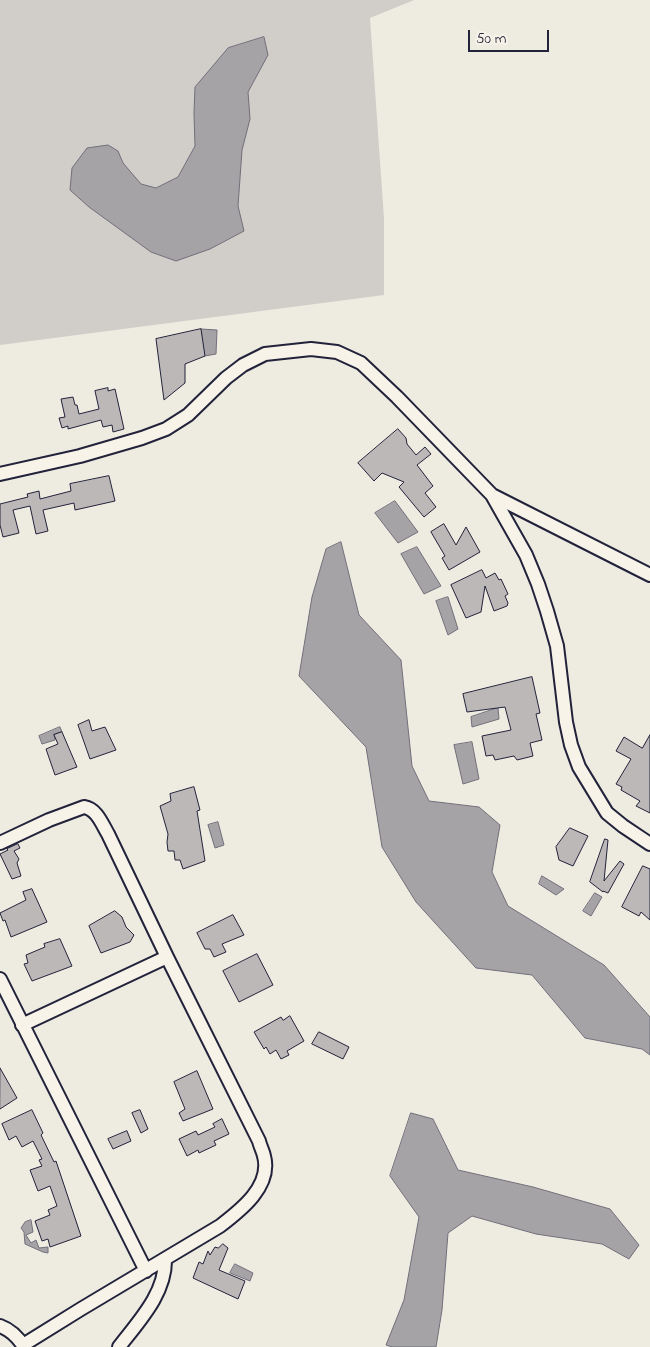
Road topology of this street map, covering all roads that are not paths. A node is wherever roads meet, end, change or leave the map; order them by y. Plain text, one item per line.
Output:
1 (0, 474) edge
2 (492, 495) junction
3 (650, 575) edge
4 (0, 843) edge
5 (650, 844) edge
6 (168, 958) junction
7 (0, 979) edge
8 (22, 1025) junction
9 (166, 1259) junction
10 (146, 1271) junction
11 (0, 1326) edge
12 (23, 1346) edge
13 (119, 1347) edge

1 - 2 street
2 - 3 street
2 - 5 street
4 - 6 street
6 - 8 street
6 - 9 street
7 - 8 street
8 - 10 street
9 - 10 street
9 - 13 street
10 - 12 street
11 - 12 street

